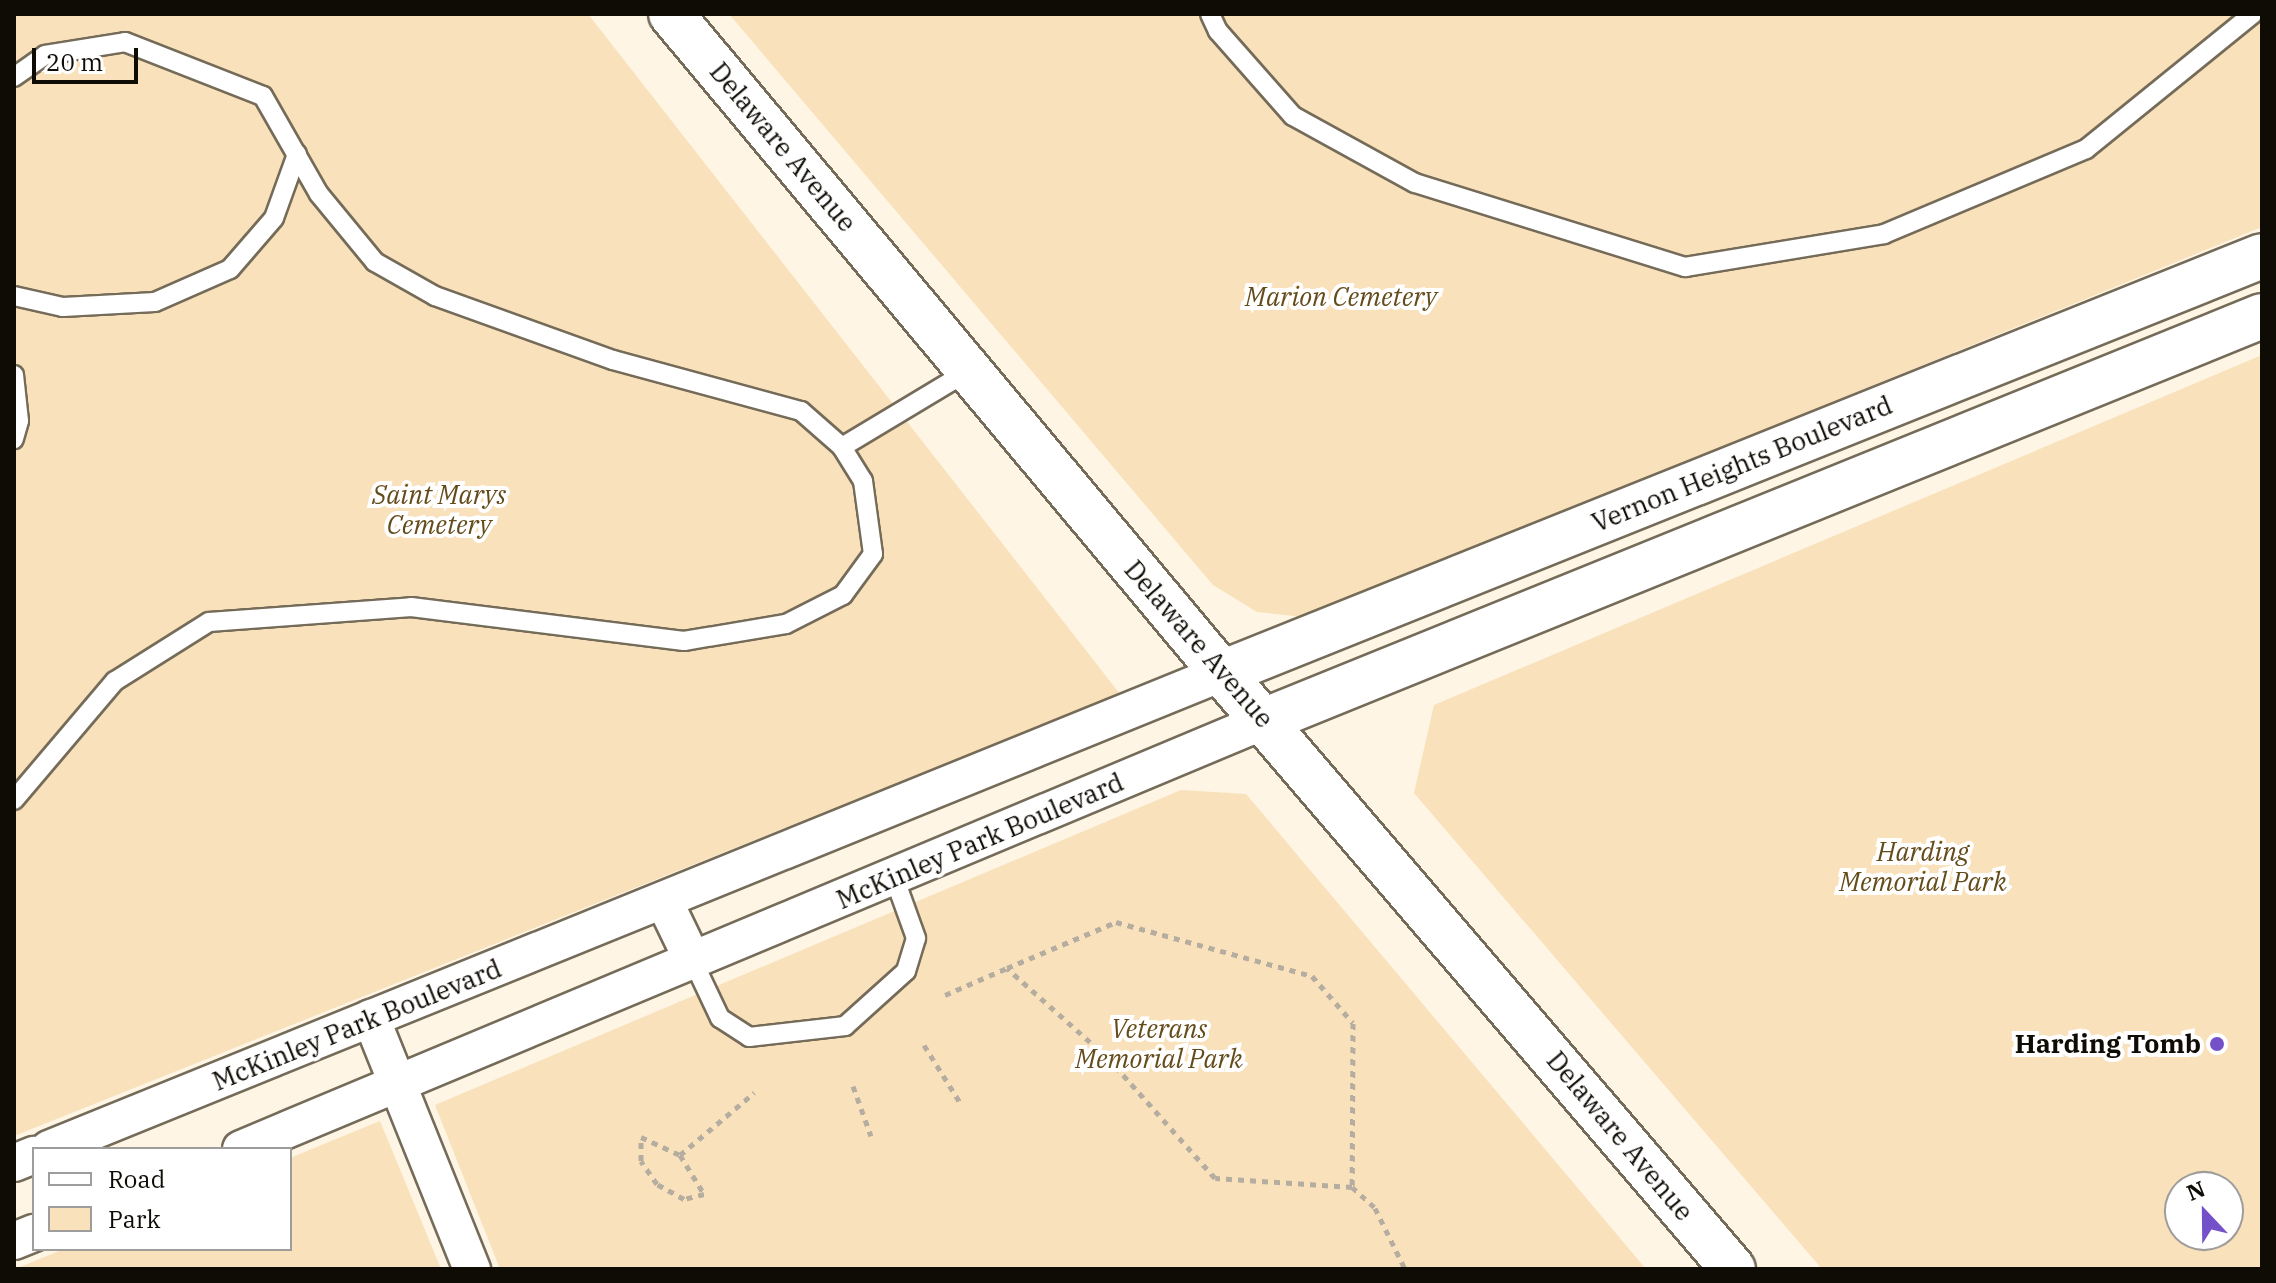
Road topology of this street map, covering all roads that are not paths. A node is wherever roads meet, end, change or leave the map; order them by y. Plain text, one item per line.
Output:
1 (671, 14) edge
2 (1210, 14) edge
3 (2253, 14) edge
4 (14, 77) edge
5 (297, 154) junction
6 (2262, 256) edge
7 (14, 296) edge
8 (2262, 316) edge
9 (970, 370) junction
10 (14, 375) edge
11 (14, 439) edge
12 (842, 447) junction
13 (1222, 673) junction
14 (1266, 720) junction
15 (14, 800) edge
16 (894, 877) junction
17 (664, 901) junction
18 (693, 961) junction
19 (371, 1018) junction
20 (398, 1085) junction
21 (54, 1147) edge
22 (246, 1147) edge
23 (472, 1269) edge
24 (1733, 1269) edge

1 - 9 street, Delaware Avenue
2 - 3 lane
4 - 5 lane
5 - 7 lane
5 - 12 lane
6 - 13 street, Vernon Heights Boulevard
8 - 14 street
9 - 12 lane
9 - 13 street, Delaware Avenue
10 - 11 lane
12 - 15 lane
13 - 14 street, Delaware Avenue
13 - 17 street, McKinley Park Boulevard
14 - 16 street, McKinley Park Boulevard
14 - 24 street, Delaware Avenue
16 - 18 street, McKinley Park Boulevard
16 - 18 lane
17 - 18 street
17 - 19 street, McKinley Park Boulevard
18 - 20 street, McKinley Park Boulevard
19 - 20 street
19 - 21 street, McKinley Park Boulevard
20 - 22 street, McKinley Park Boulevard
20 - 23 street

